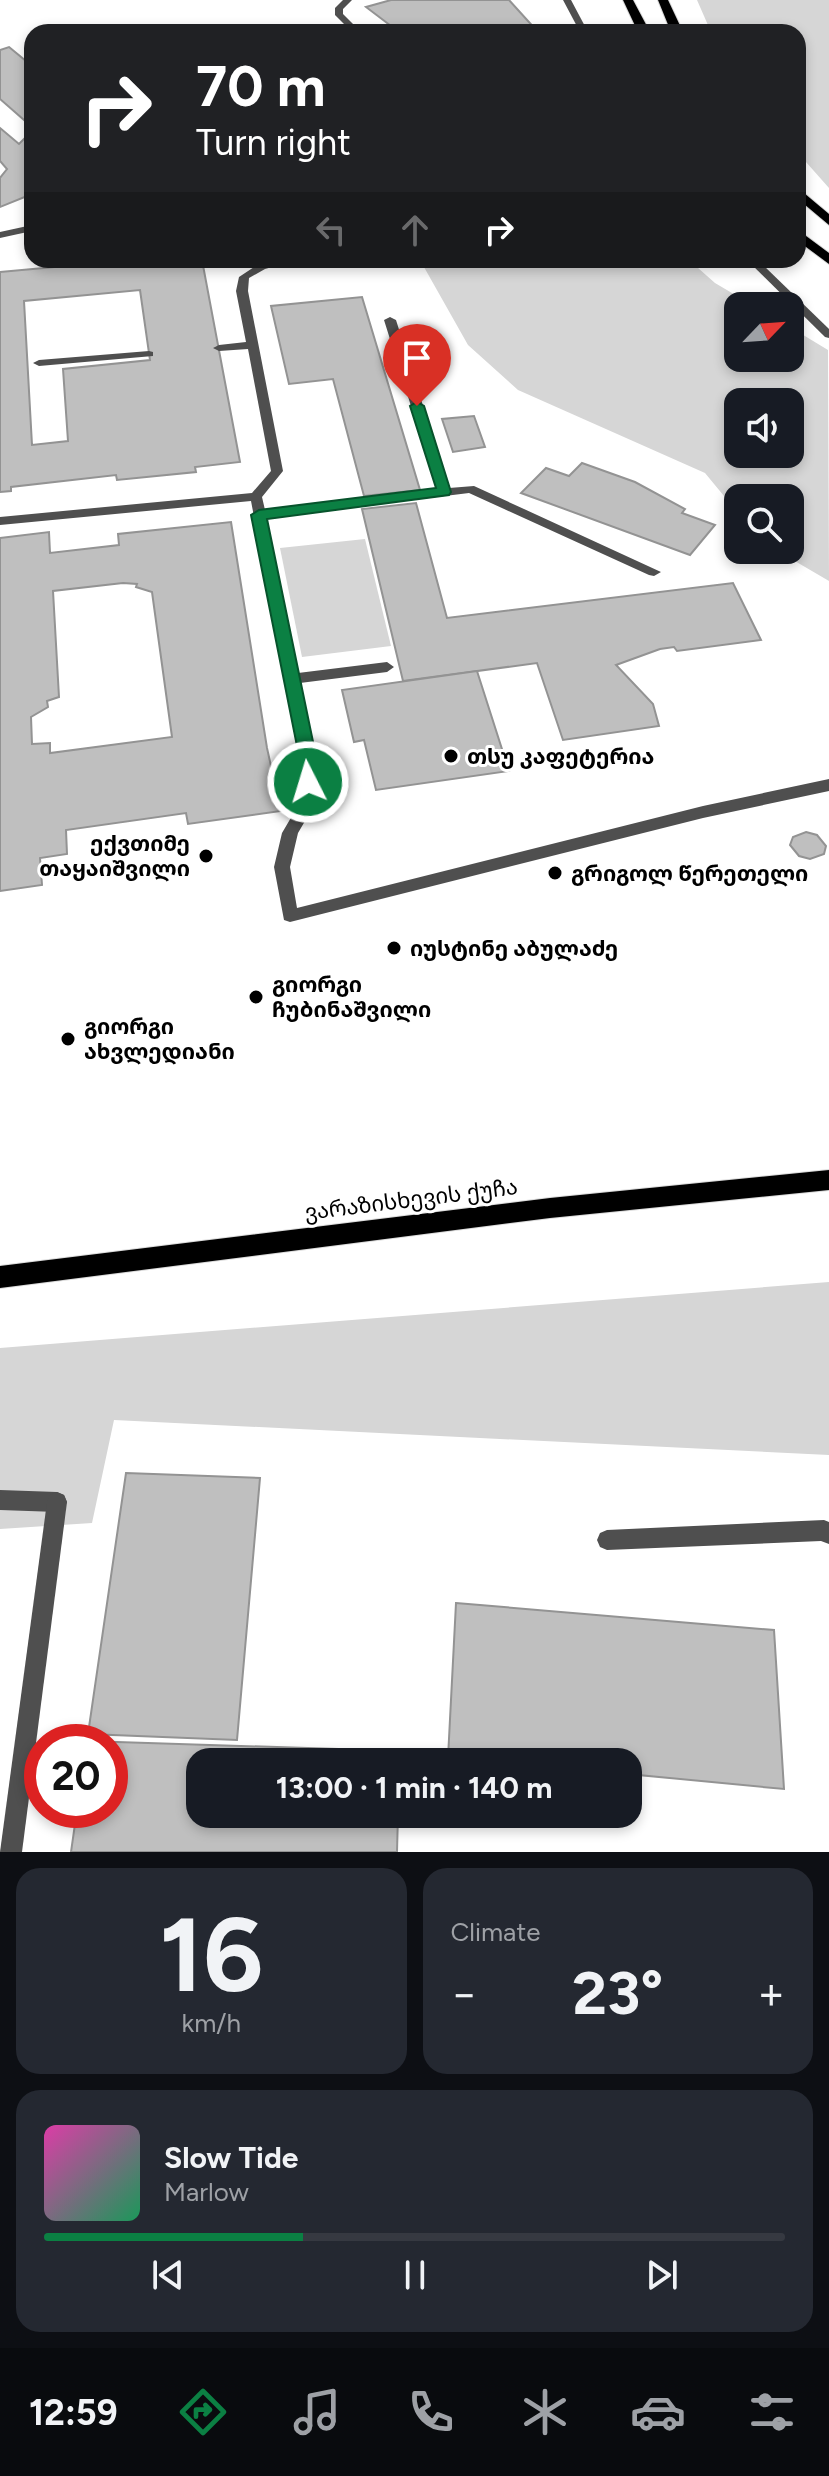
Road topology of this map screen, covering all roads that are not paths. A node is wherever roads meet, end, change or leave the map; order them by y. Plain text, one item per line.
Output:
1 (348, 0) edge
2 (567, 0) edge
3 (628, 0) edge
4 (663, 0) edge
5 (349, 24) edge
6 (580, 24) edge
7 (640, 24) edge
8 (674, 24) edge
9 (806, 199) edge
10 (829, 221) edge
11 (24, 230) edge
12 (0, 235) edge
13 (806, 241) edge
14 (829, 260) edge
15 (259, 268) edge
16 (760, 268) edge
17 (390, 320) dead end
18 (829, 335) edge
19 (252, 345) junction
20 (219, 348) dead end
21 (149, 354) dead end
22 (39, 363) dead end
23 (444, 492) junction
24 (256, 497) junction
25 (259, 515) junction
26 (0, 521) edge
27 (654, 572) dead end
28 (387, 667) dead end
29 (291, 679) junction
30 (829, 785) edge
31 (829, 1180) edge
32 (0, 1277) edge
33 (0, 1500) edge
34 (829, 1534) edge
35 (607, 1540) dead end
36 (10, 1852) edge

1 - 5 street
2 - 6 street
3 - 7 main road
4 - 8 main road
9 - 10 main road
11 - 12 street
13 - 14 main road
15 - 19 street
16 - 18 street
17 - 23 street
19 - 20 street
19 - 24 street
21 - 22 street
23 - 25 street
23 - 27 street
24 - 25 street
24 - 26 street
25 - 29 street
28 - 29 street
29 - 30 street
31 - 32 main road, ვარაზისხევის ქუჩა
33 - 36 street
34 - 35 street

